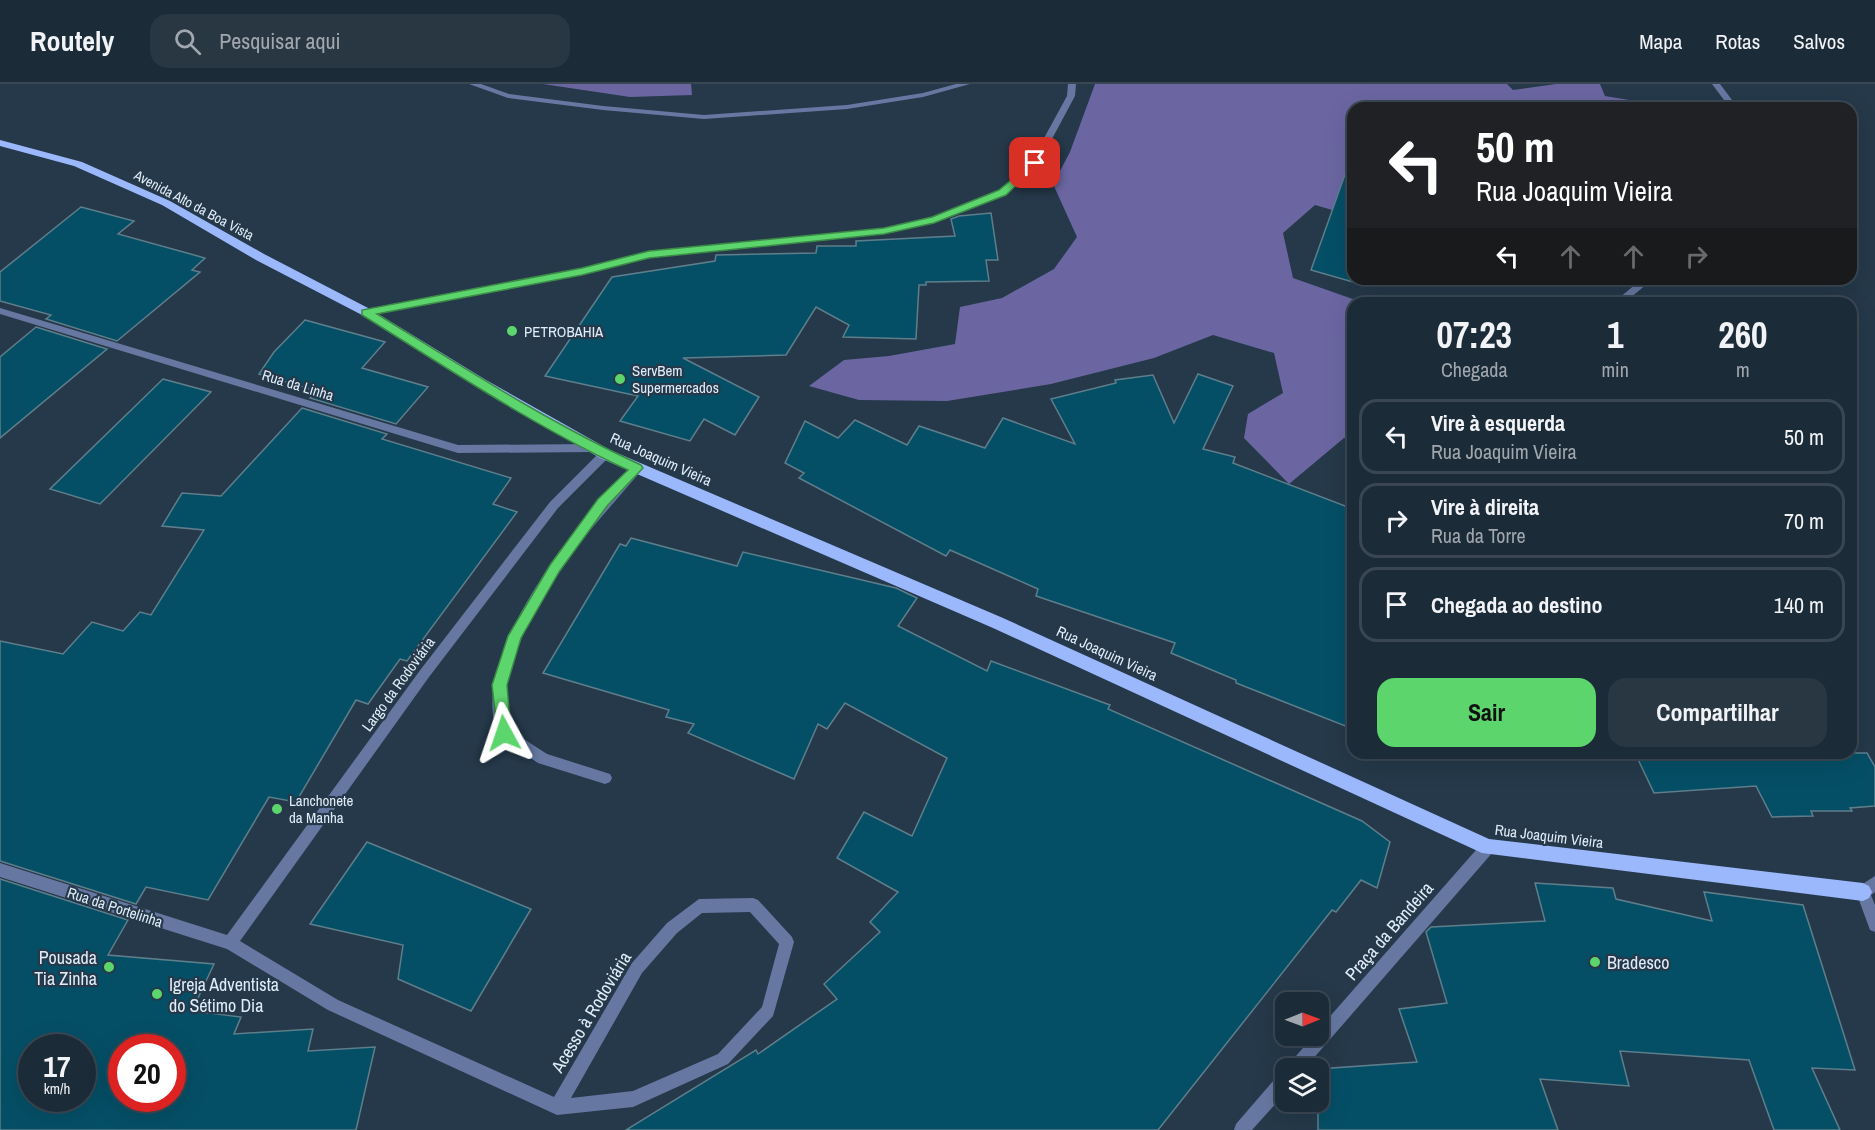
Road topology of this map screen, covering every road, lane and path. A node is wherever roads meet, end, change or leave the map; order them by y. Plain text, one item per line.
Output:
1 (473, 84) edge
2 (966, 84) edge
3 (1072, 84) edge
4 (1716, 84) edge
5 (1730, 102) edge
6 (0, 143) edge
7 (1640, 285) edge
8 (1626, 297) edge
9 (0, 311) edge
10 (366, 312) junction
11 (599, 451) junction
12 (637, 468) junction
13 (605, 778) dead end
14 (1488, 847) junction
15 (0, 870) edge
16 (1871, 889) edge
17 (1875, 925) edge
18 (230, 944) junction
19 (1304, 1058) edge
20 (1275, 1092) edge
21 (557, 1107) junction
22 (1242, 1130) edge

1 - 2 street
3 - 10 street
4 - 5 street
6 - 10 main road, Avenida Alto da Boa Vista
7 - 8 street
9 - 11 street, Rua da Linha
10 - 11 main road, Rua Joaquim Vieira
11 - 12 main road, Rua Joaquim Vieira
11 - 18 street, Largo da Rodoviária
12 - 13 street
12 - 14 main road, Rua Joaquim Vieira
14 - 16 main road, Rua Joaquim Vieira
14 - 19 street, Praça da Bandeira
15 - 18 street, Rua da Portelinha
16 - 17 street
18 - 21 street
20 - 22 street
21 - 21 street, Acesso à Rodoviária

